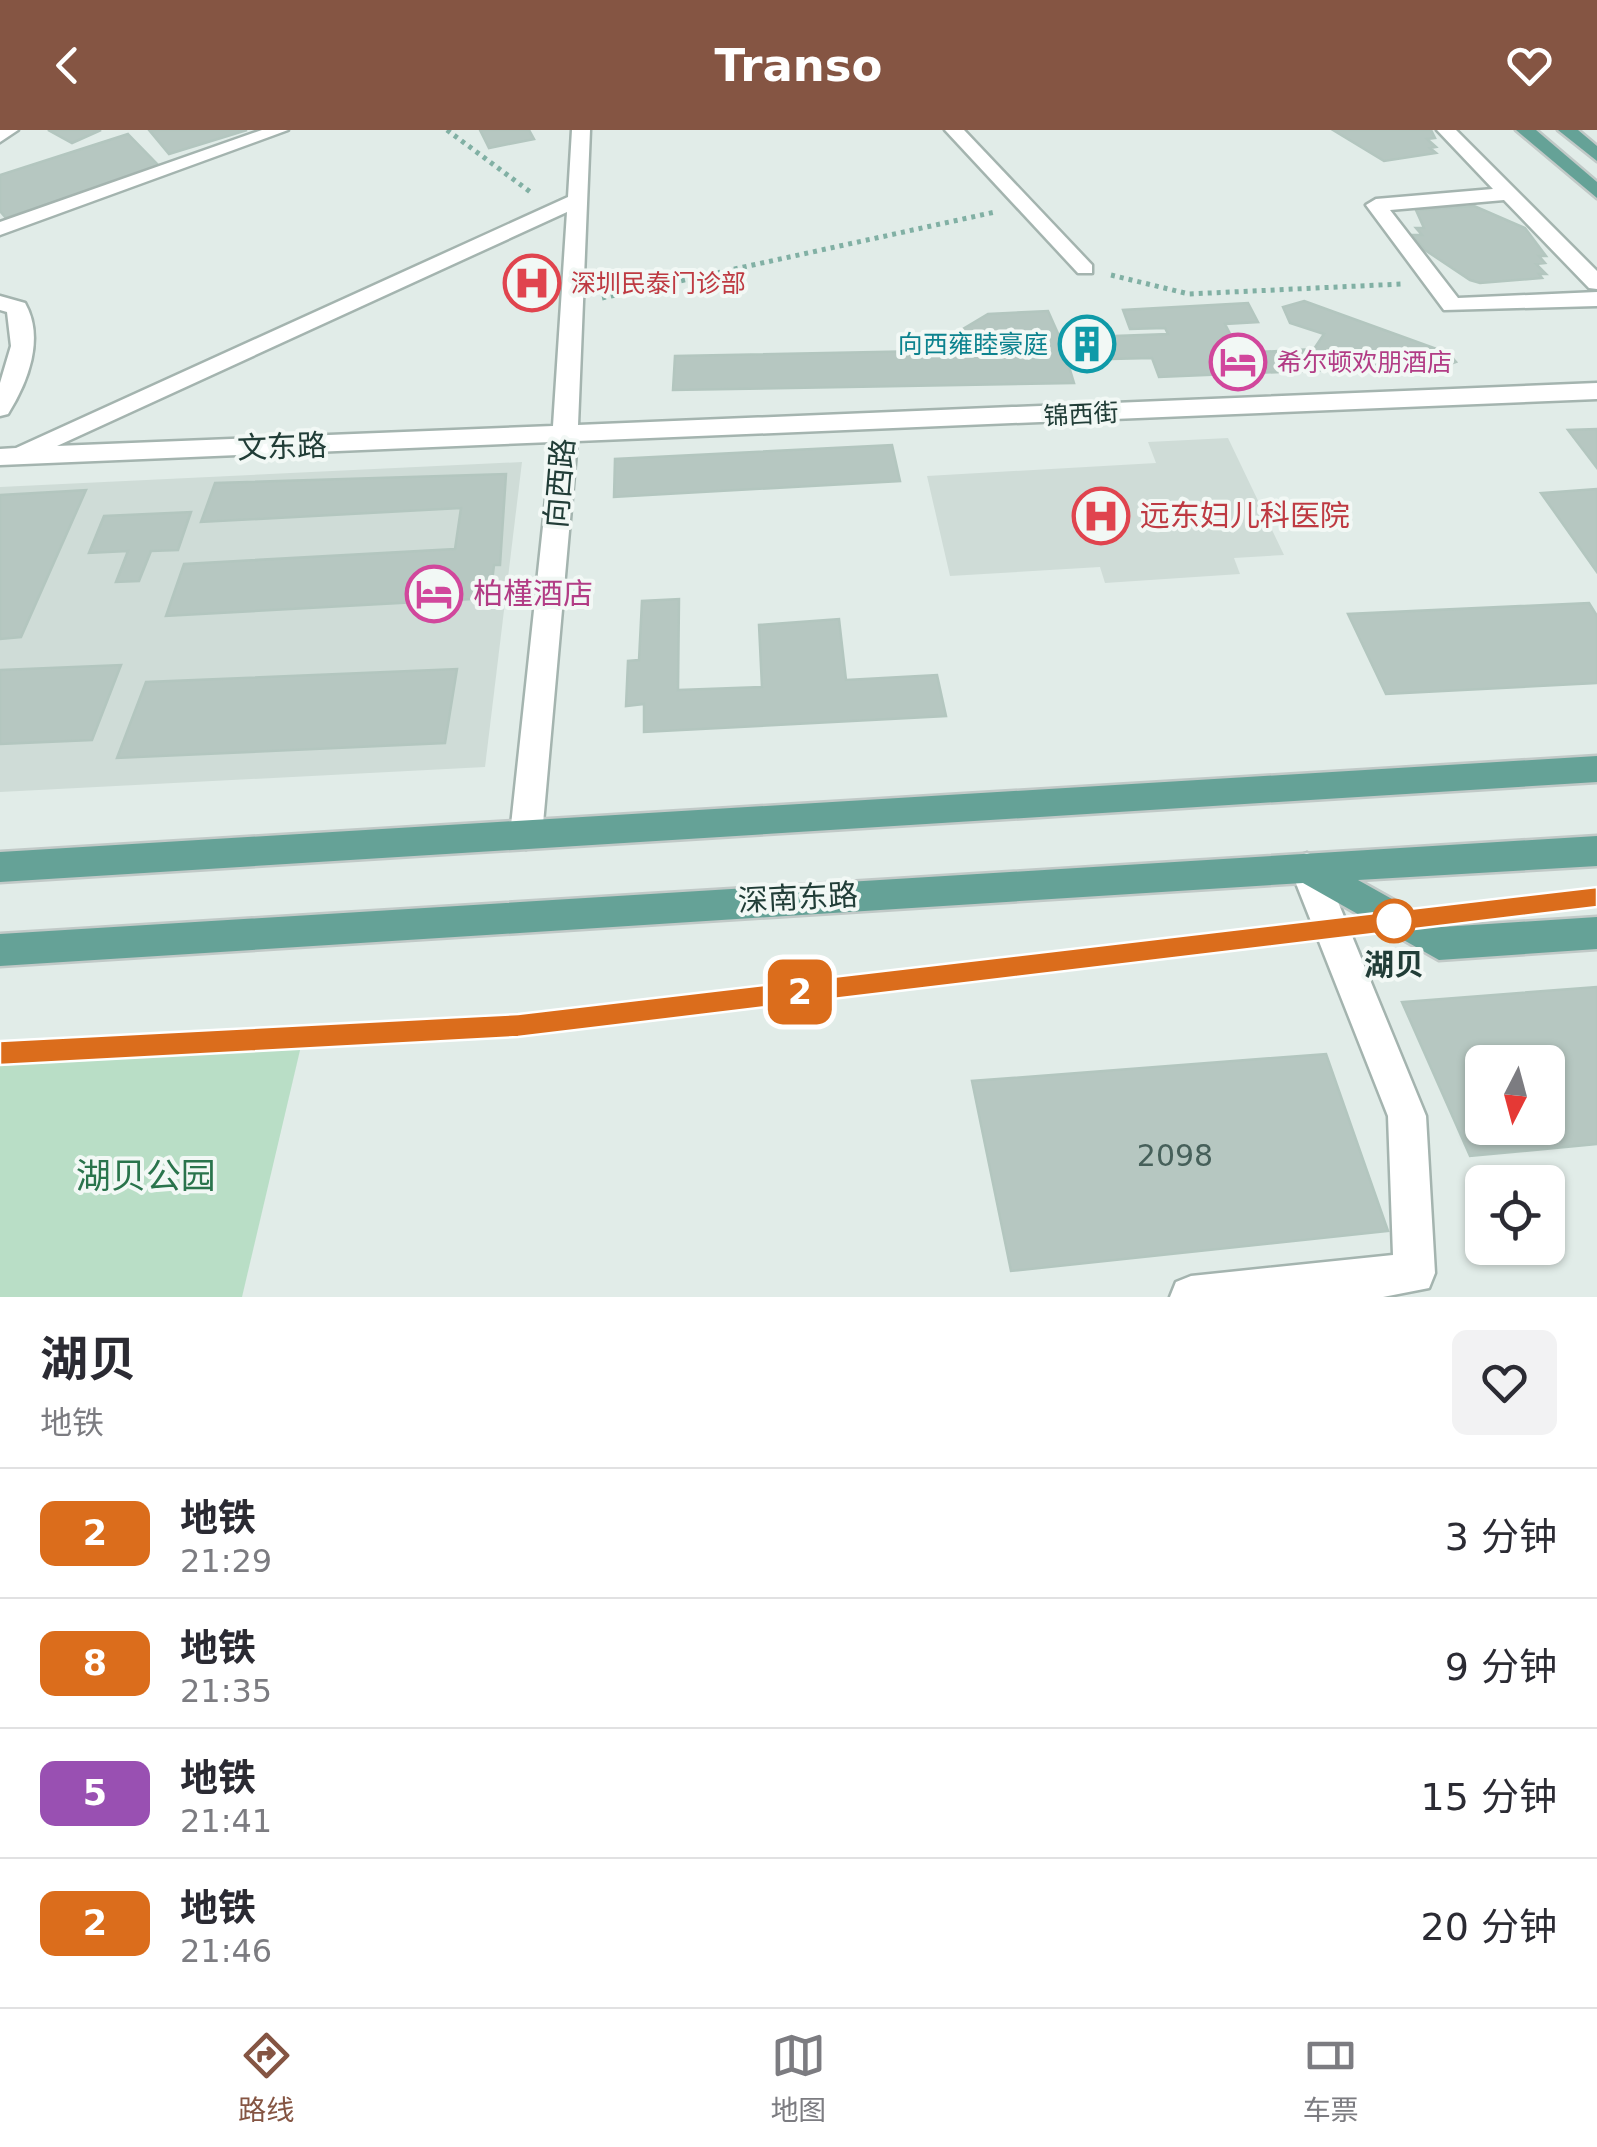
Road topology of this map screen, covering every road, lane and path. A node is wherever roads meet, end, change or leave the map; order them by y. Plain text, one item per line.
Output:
1 (9, 130) edge
2 (279, 130) edge
3 (447, 130) edge
4 (581, 130) edge
5 (954, 130) edge
6 (1446, 130) edge
7 (1525, 130) edge
8 (1567, 130) edge
9 (0, 136) edge
10 (1597, 155) edge
11 (1597, 192) edge
12 (1512, 194) junction
13 (579, 198) junction
14 (1025, 205) junction
15 (554, 210) junction
16 (0, 229) edge
17 (1085, 270) joint
18 (1597, 283) edge
19 (1412, 297) dead end
20 (1597, 299) edge
21 (0, 303) edge
22 (574, 304) junction
23 (1597, 391) edge
24 (0, 408) edge
25 (565, 436) junction
26 (6, 457) edge
27 (1597, 769) edge
28 (526, 835) junction
29 (1597, 851) edge
30 (0, 867) edge
31 (1306, 868) junction
32 (1597, 933) edge
33 (0, 950) edge
34 (1191, 1297) edge

1 - 9 street
2 - 16 street
3 - 15 path
4 - 13 street, 向西路
5 - 14 street
6 - 12 street
7 - 11 main road
8 - 10 main road
12 - 18 street
12 - 20 street
13 - 15 street
13 - 22 street, 向西路
14 - 17 street
14 - 22 path
15 - 26 street
17 - 19 path
21 - 24 street
22 - 25 street, 向西路
23 - 25 street, 锦西街
25 - 26 street, 文东路
25 - 28 street, 向西路
27 - 28 main road
28 - 30 main road
29 - 31 main road, 深南东路
31 - 32 main road
31 - 33 main road, 深南东路
31 - 34 street

